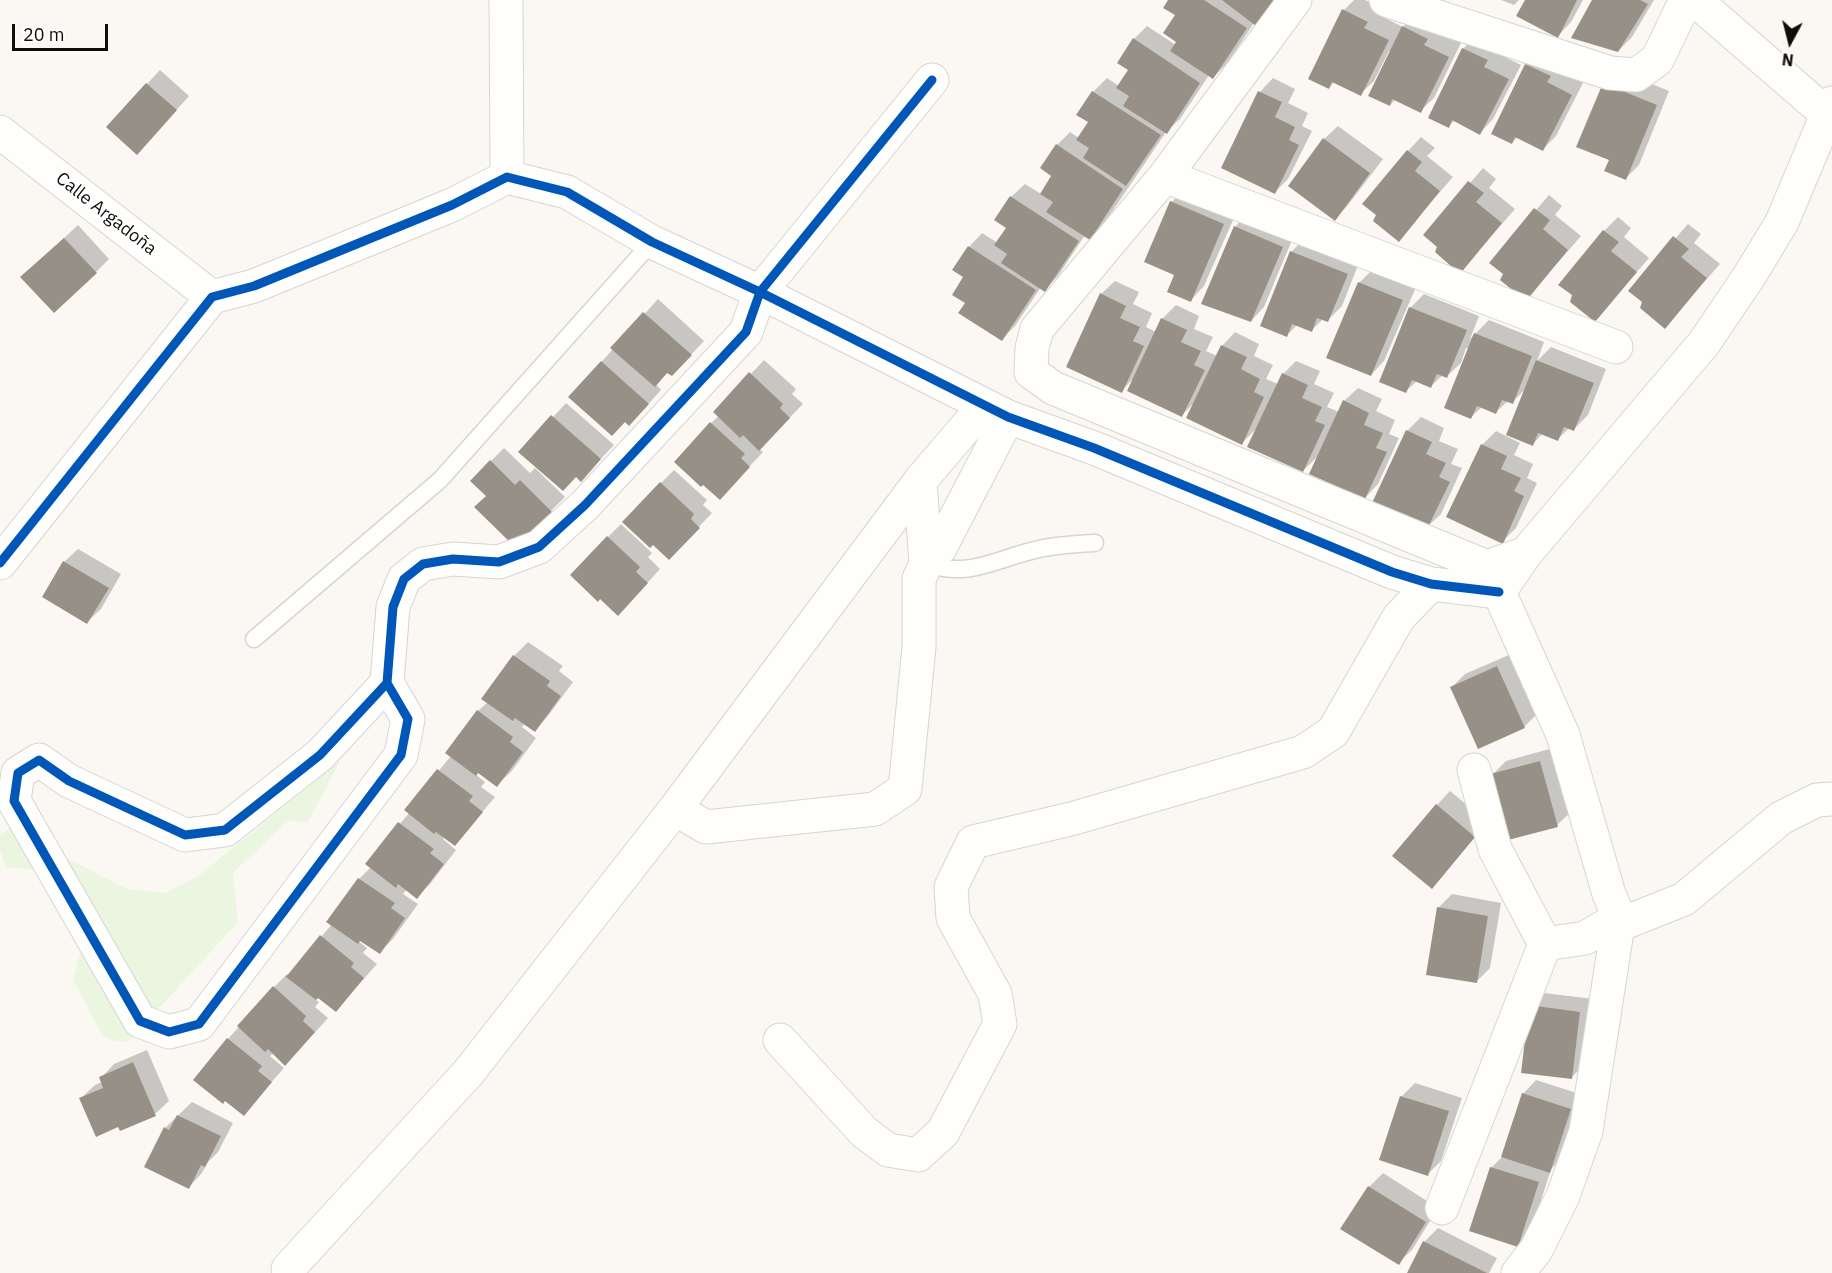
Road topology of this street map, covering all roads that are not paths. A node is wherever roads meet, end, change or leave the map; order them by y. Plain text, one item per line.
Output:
1 (506, 0) edge
2 (1295, 0) edge
3 (1386, 0) edge
4 (1686, 0) edge
5 (1695, 0) edge
6 (932, 80) dead end
7 (1830, 109) edge
8 (0, 132) edge
9 (1165, 176) junction
10 (507, 177) junction
11 (652, 242) junction
12 (760, 292) junction
13 (212, 297) junction
14 (1616, 347) dead end
15 (996, 411) junction
16 (920, 481) junction
17 (1095, 543) dead end
18 (1526, 554) junction
19 (0, 563) edge
20 (926, 564) junction
21 (1431, 584) junction
22 (1499, 592) junction
23 (254, 639) dead end
24 (387, 683) junction
25 (1474, 770) dead end
26 (1832, 799) edge
27 (675, 809) junction
28 (1619, 918) junction
29 (1545, 944) junction
30 (780, 1040) dead end
31 (1442, 1208) dead end
32 (288, 1269) dead end
33 (1518, 1273) edge

1 - 10 street
2 - 9 street
3 - 4 street
5 - 7 street
6 - 12 street
7 - 18 street
8 - 13 street, Calle Argadoña
9 - 14 street
9 - 18 street
10 - 11 street
10 - 13 street
11 - 12 street
11 - 23 lane
12 - 15 street
12 - 24 street
13 - 19 street
15 - 16 street
15 - 20 street
15 - 21 street
16 - 20 street
16 - 27 street
17 - 20 lane
18 - 22 street
20 - 27 street
21 - 22 street
21 - 30 street
22 - 28 street
24 - 24 street
25 - 29 street
26 - 28 street
27 - 32 street
28 - 29 street
28 - 33 street
29 - 31 street

